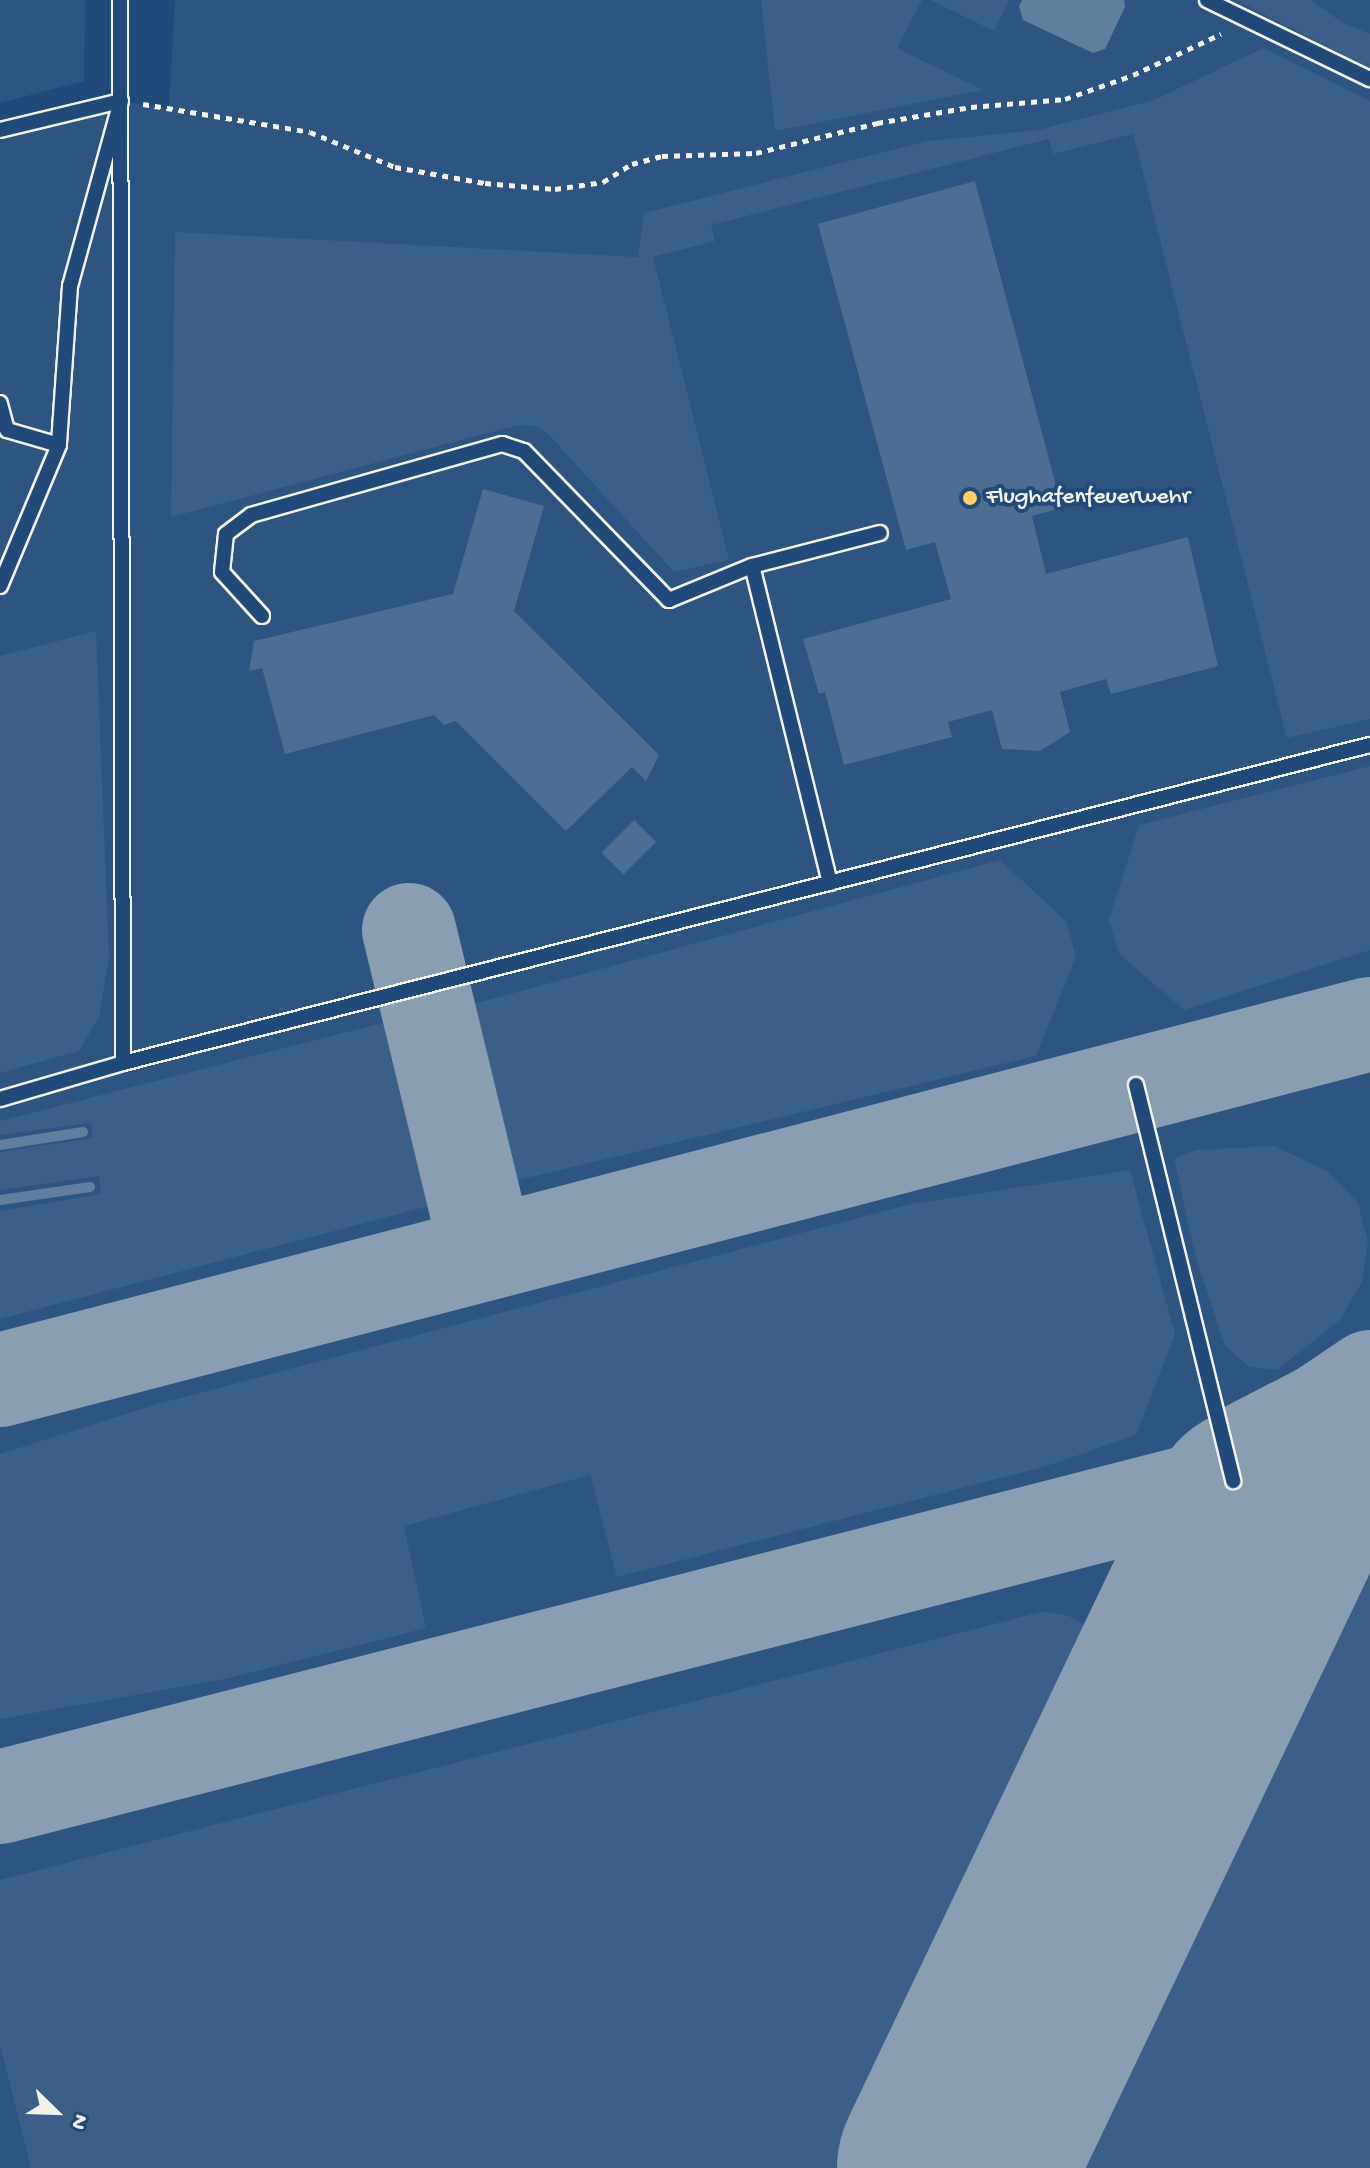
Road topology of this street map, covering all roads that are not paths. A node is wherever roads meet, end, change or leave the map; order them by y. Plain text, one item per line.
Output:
1 (120, 0) edge
2 (1207, 0) edge
3 (1370, 79) edge
4 (121, 101) junction
5 (0, 130) edge
6 (0, 403) edge
7 (59, 445) junction
8 (880, 533) dead end
9 (752, 566) junction
10 (0, 586) edge
11 (262, 616) dead end
12 (1370, 745) edge
13 (830, 883) junction
14 (123, 1063) junction
15 (1136, 1085) dead end
16 (0, 1099) edge
17 (1233, 1481) dead end

1 - 4 lane
2 - 3 lane
4 - 5 lane
4 - 7 lane
4 - 14 lane
6 - 7 lane
7 - 10 lane
8 - 9 lane
9 - 11 lane
9 - 13 lane
12 - 13 lane
13 - 14 lane
14 - 16 lane
15 - 17 lane

